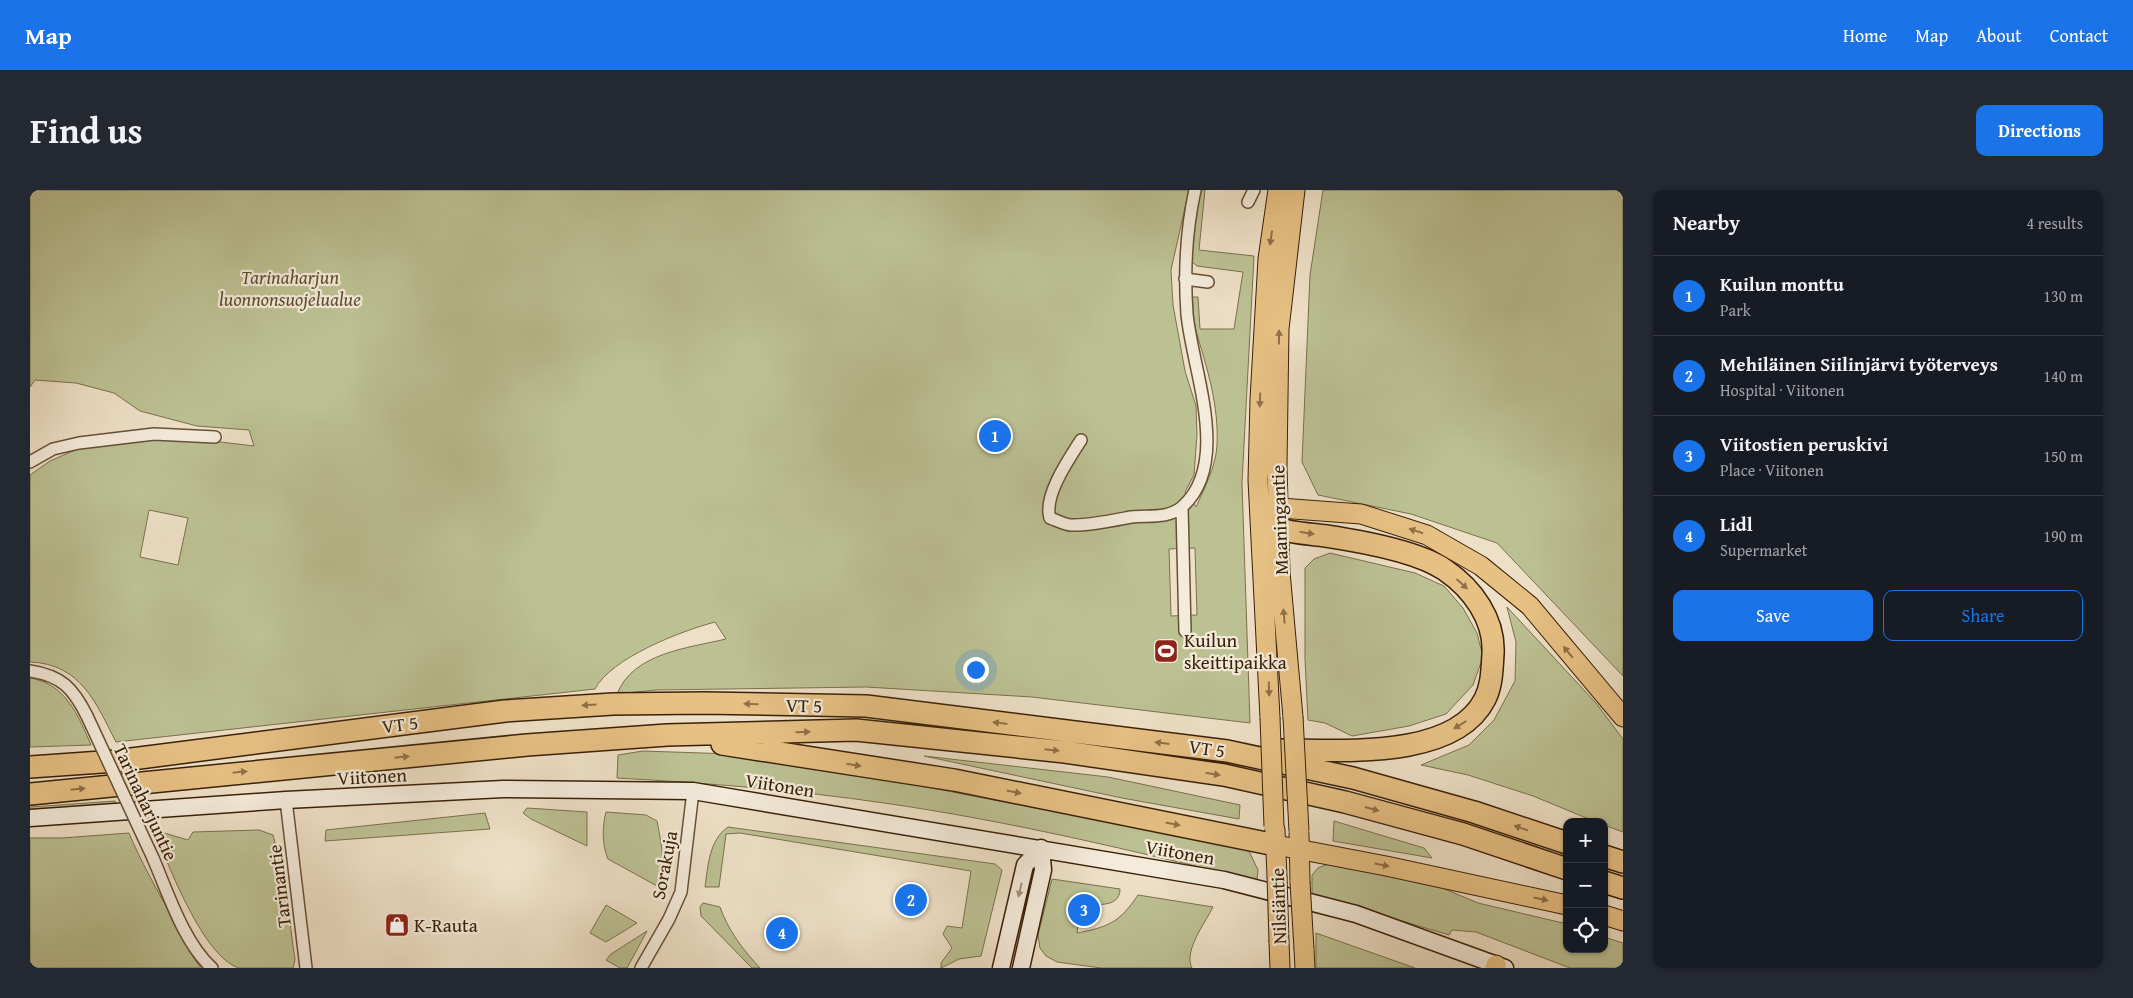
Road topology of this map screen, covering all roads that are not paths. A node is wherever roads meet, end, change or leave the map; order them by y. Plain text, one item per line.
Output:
1 (1195, 190) edge
2 (1254, 190) edge
3 (1278, 190) edge
4 (1295, 190) edge
5 (1248, 202) dead end
6 (1185, 279) junction
7 (1208, 282) dead end
8 (215, 436) dead end
9 (1082, 440) dead end
10 (30, 462) edge
11 (1182, 507) junction
12 (1273, 518) junction
13 (1185, 631) dead end
14 (30, 671) edge
15 (1623, 717) edge
16 (667, 735) junction
17 (1228, 751) junction
18 (30, 767) edge
19 (693, 791) junction
20 (30, 794) edge
21 (286, 800) junction
22 (30, 818) edge
23 (1275, 835) junction
24 (1299, 840) junction
25 (1563, 842) edge
26 (1041, 848) junction
27 (1608, 857) edge
28 (1623, 862) edge
29 (1563, 868) edge
30 (1608, 883) edge
31 (1623, 888) edge
32 (1563, 904) edge
33 (1608, 916) edge
34 (1623, 921) edge
35 (1499, 967) edge
36 (212, 968) edge
37 (306, 968) edge
38 (641, 968) edge
39 (1001, 968) edge
40 (1021, 968) edge
41 (1280, 968) edge
42 (1305, 968) edge

1 - 6 street
2 - 5 street
3 -> 12 main road, Maaningantie
12 -> 4 main road, Maaningantie
6 - 7 street
6 - 11 street
8 - 10 street
9 - 11 street
11 - 13 street
15 -> 12 main road
12 -> 17 highway
12 -> 23 main road, Maaningantie, bridge
24 -> 12 main road, Maaningantie, bridge
14 - 36 street, Tarinaharjuntie, bridge
20 -> 16 highway, VT 5
16 -> 23 highway
16 -> 29 highway, VT 5
17 -> 18 highway, VT 5
25 -> 17 highway, VT 5
19 - 21 main road, Viitonen
19 - 26 main road, Viitonen
19 - 38 street, Sorakuja
21 - 22 main road, Viitonen
21 - 37 street, Tarinantie
23 - 24 main road
23 - 41 main road, Nilsiäntie, bridge
24 -> 32 main road
24 - 42 main road, Nilsiäntie, bridge
26 - 35 main road, Viitonen
26 -> 39 main road
26 - 40 main road
27 - 28 highway
30 - 31 highway
33 - 34 main road

